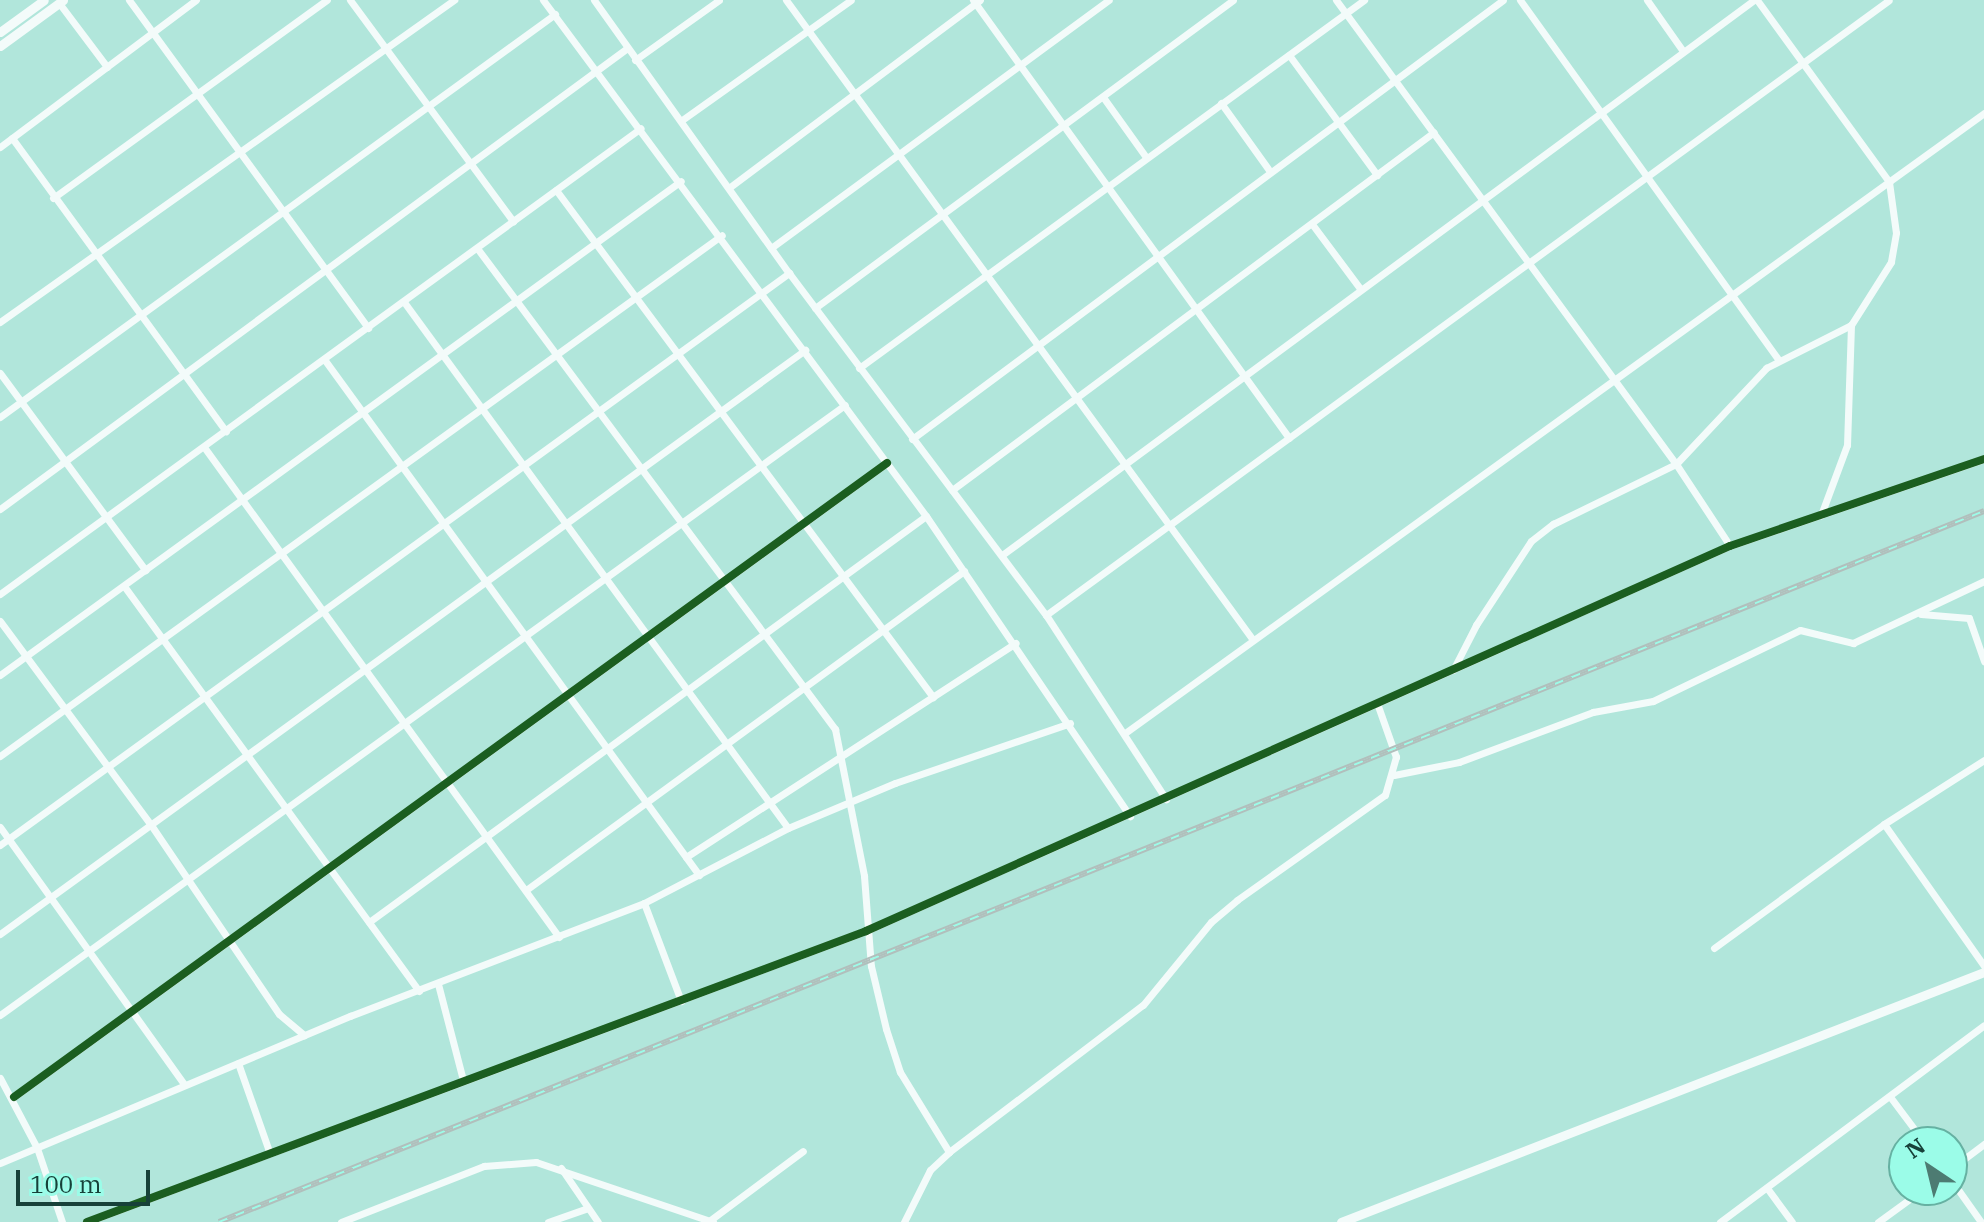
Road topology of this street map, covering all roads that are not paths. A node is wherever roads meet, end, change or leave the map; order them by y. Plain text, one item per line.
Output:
1 (44, 0) edge
2 (129, 0) edge
3 (196, 0) edge
4 (327, 0) edge
5 (350, 0) edge
6 (454, 0) edge
7 (543, 0) edge
8 (594, 0) edge
9 (719, 0) edge
10 (786, 0) edge
11 (851, 0) edge
12 (1109, 0) edge
13 (1233, 0) edge
14 (1336, 0) edge
15 (1364, 0) edge
16 (1503, 0) edge
17 (1520, 0) edge
18 (1647, 0) edge
19 (1756, 0) edge
20 (1889, 0) edge
21 (61, 1) edge
22 (976, 1) edge
23 (1346, 13) junction
24 (555, 14) junction
25 (809, 30) junction
26 (0, 32) edge
27 (153, 33) junction
28 (0, 46) edge
29 (385, 47) junction
30 (626, 49) junction
31 (1683, 51) junction
32 (1289, 55) junction
33 (635, 60) junction
34 (1804, 61) junction
35 (1020, 66) junction
36 (107, 67) junction
37 (600, 71) junction
38 (1394, 79) junction
39 (856, 93) junction
40 (198, 94) junction
41 (1103, 97) junction
42 (1221, 103) junction
43 (430, 106) junction
44 (1601, 113) junction
45 (1984, 113) edge
46 (1337, 119) junction
47 (682, 120) junction
48 (1064, 126) junction
49 (641, 128) junction
50 (1434, 132) junction
51 (12, 138) junction
52 (0, 147) edge
53 (239, 151) junction
54 (899, 154) junction
55 (1146, 157) junction
56 (473, 165) junction
57 (1269, 170) junction
58 (1377, 175) junction
59 (1649, 175) junction
60 (681, 181) junction
61 (1889, 182) junction
62 (730, 187) junction
63 (1106, 187) junction
64 (556, 190) junction
65 (53, 198) junction
66 (1483, 199) junction
67 (283, 214) junction
68 (942, 215) junction
69 (513, 221) junction
70 (1312, 224) junction
71 (722, 235) junction
72 (596, 244) junction
73 (477, 248) junction
74 (771, 248) junction
75 (93, 255) junction
76 (1156, 255) junction
77 (1529, 262) junction
78 (327, 270) junction
79 (789, 273) junction
80 (987, 277) junction
81 (1359, 287) junction
82 (762, 292) junction
83 (1737, 295) junction
84 (637, 297) junction
85 (518, 300) junction
86 (404, 302) junction
87 (815, 308) junction
88 (1197, 311) junction
89 (140, 318) junction
90 (0, 322) edge
91 (1851, 325) junction
92 (368, 328) junction
93 (1037, 344) junction
94 (678, 349) junction
95 (805, 350) junction
96 (444, 354) junction
97 (559, 354) junction
98 (324, 359) junction
99 (1778, 359) junction
100 (859, 368) junction
101 (0, 373) edge
102 (1241, 374) junction
103 (184, 376) junction
104 (1616, 383) junction
105 (1078, 400) junction
106 (21, 402) junction
107 (845, 405) junction
108 (483, 408) junction
109 (601, 409) junction
110 (722, 409) junction
111 (363, 412) junction
112 (0, 417) edge
113 (226, 431) junction
114 (1289, 438) junction
115 (912, 439) junction
116 (204, 447) junction
117 (63, 459) junction
118 (1984, 459) edge
119 (887, 463) junction
120 (1125, 464) junction
121 (1676, 464) junction
122 (524, 465) junction
123 (404, 466) junction
124 (643, 466) junction
125 (763, 466) junction
126 (952, 490) junction
127 (243, 502) junction
128 (0, 509) edge
129 (1821, 515) junction
130 (926, 516) junction
131 (106, 518) junction
132 (444, 520) junction
133 (805, 522) junction
134 (565, 523) junction
135 (684, 523) junction
136 (1169, 527) junction
137 (1730, 546) junction
138 (281, 555) junction
139 (1002, 555) junction
140 (145, 570) junction
141 (964, 571) junction
142 (842, 575) junction
143 (606, 578) junction
144 (487, 580) junction
145 (1984, 581) edge
146 (725, 582) junction
147 (124, 586) junction
148 (0, 594) edge
149 (320, 610) junction
150 (1920, 614) junction
151 (1046, 615) junction
152 (0, 621) edge
153 (884, 630) junction
154 (764, 634) junction
155 (527, 635) junction
156 (648, 636) junction
157 (161, 638) junction
158 (1253, 640) junction
159 (1016, 643) junction
160 (26, 655) junction
161 (1984, 661) edge
162 (364, 670) junction
163 (1453, 670) junction
164 (0, 675) edge
165 (804, 688) junction
166 (687, 690) junction
167 (569, 696) junction
168 (933, 697) junction
169 (204, 699) junction
170 (1378, 706) junction
171 (64, 708) junction
172 (1070, 723) junction
173 (405, 724) junction
174 (1125, 733) junction
175 (727, 744) junction
176 (607, 749) junction
177 (247, 755) junction
178 (0, 756) edge
179 (840, 757) junction
180 (1984, 760) edge
181 (108, 767) junction
182 (1394, 775) junction
183 (449, 783) junction
184 (1166, 799) junction
185 (647, 802) junction
186 (769, 803) junction
187 (846, 804) junction
188 (287, 810) junction
189 (1130, 816) junction
190 (1884, 824) junction
191 (151, 825) junction
192 (0, 827) edge
193 (788, 828) junction
194 (486, 837) junction
195 (9, 839) junction
196 (0, 845) edge
197 (686, 857) junction
198 (330, 868) junction
199 (699, 875) junction
200 (189, 880) junction
201 (526, 890) junction
202 (52, 897) junction
203 (644, 903) junction
204 (369, 922) junction
205 (866, 931) junction
206 (0, 934) edge
207 (559, 937) junction
208 (232, 941) junction
209 (1714, 948) dead end
210 (90, 951) junction
211 (1984, 966) edge
212 (1984, 972) edge
213 (438, 984) junction
214 (419, 991) junction
215 (681, 1001) junction
216 (134, 1011) junction
217 (0, 1015) edge
218 (1984, 1025) edge
219 (304, 1035) junction
220 (238, 1063) junction
221 (0, 1078) edge
222 (463, 1080) junction
223 (184, 1084) junction
224 (14, 1097) junction
225 (1891, 1098) junction
226 (1912, 1126) edge
227 (37, 1148) junction
228 (803, 1151) dead end
229 (949, 1152) junction
230 (270, 1154) junction
231 (0, 1163) edge
232 (561, 1168) junction
233 (1767, 1188) junction
234 (1968, 1204) edge
235 (1900, 1206) edge
236 (588, 1208) junction
237 (62, 1222) edge
238 (87, 1222) edge
239 (341, 1222) edge
240 (548, 1222) edge
241 (598, 1222) edge
242 (710, 1222) edge
243 (904, 1222) edge
244 (1341, 1222) edge
245 (1720, 1222) edge
246 (1792, 1222) edge
247 (1878, 1222) edge
248 (1981, 1222) edge

1 - 26 street
2 - 27 street
3 - 27 street
4 - 40 street
5 - 29 street
6 - 29 street
7 - 24 street
8 - 30 street
9 - 33 street
10 - 25 street
11 - 25 street
12 - 35 street
13 - 41 street
14 - 23 street
15 - 23 street
16 - 38 street
17 - 44 street
18 - 31 street
19 - 31 street
19 - 34 street
20 - 34 street
21 - 28 street
21 - 36 street
22 - 35 street
22 - 39 street
23 - 32 street
23 - 38 street
24 - 37 street
24 - 43 street
25 - 39 street
25 - 47 street
27 - 36 street
27 - 40 street
29 - 43 street
29 - 53 street
30 - 33 street
30 - 37 street
31 - 44 street
32 - 42 street
32 - 46 street
33 - 47 street
34 - 59 street
34 - 61 street
35 - 48 street
35 - 54 street
36 - 51 street
37 - 49 street
37 - 56 street
38 - 46 street
38 - 50 street
39 - 54 street
39 - 62 street
40 - 53 street
40 - 65 street
41 - 48 street
41 - 55 street
42 - 55 street
42 - 57 street
43 - 56 street
43 - 67 street
44 - 59 street
44 - 66 street
45 - 61 street
46 - 57 street
46 - 58 street
47 - 62 street
48 - 63 street
48 - 68 street
49 - 60 street
49 - 64 street
50 - 58 street
50 - 66 street
51 - 52 street
51 - 65 street
53 - 67 street
53 - 75 street
54 - 68 street
54 - 74 street
55 - 63 street
56 - 69 street
56 - 78 street
57 - 76 street
58 - 70 street
59 - 77 street
59 - 83 street
60 - 71 street
60 - 72 street
61 - 83 street
61 - 91 street
62 - 74 street
63 - 76 street
63 - 80 street
64 - 69 street
64 - 72 street
65 - 75 street
66 - 77 street
66 - 81 street
67 - 78 street
67 - 89 street
68 - 80 street
68 - 87 street
69 - 73 street
70 - 81 street
70 - 88 street
71 - 82 street
71 - 84 street
72 - 84 street
72 - 85 street
73 - 85 street
73 - 86 street
74 - 79 street
75 - 89 street
75 - 90 street
76 - 88 street
76 - 93 street
77 - 104 street
77 - 114 street
78 - 92 street
78 - 103 street
79 - 82 street
79 - 87 street
80 - 93 street
80 - 100 street
81 - 102 street
82 - 94 street
82 - 95 street
83 - 99 street
83 - 104 street
84 - 94 street
84 - 97 street
85 - 96 street
85 - 97 street
86 - 92 street
86 - 96 street
87 - 100 street
88 - 102 street
88 - 105 street
89 - 103 street
89 - 106 street
91 - 99 street
91 - 129 street
92 - 98 street
93 - 105 street
93 - 115 street
94 - 109 street
94 - 110 street
95 - 107 street
95 - 110 street
96 - 108 street
96 - 111 street
97 - 108 street
97 - 109 street
98 - 111 street
98 - 113 street
99 - 121 street
100 - 115 street
101 - 106 street
102 - 114 street
102 - 120 street
103 - 113 street
103 - 117 street
104 - 121 street
104 - 158 street
105 - 120 street
105 - 126 street
106 - 112 street
106 - 117 street
107 - 119 street
107 - 125 street
108 - 122 street
108 - 123 street
109 - 122 street
109 - 124 street
110 - 124 street
110 - 125 street
111 - 123 street
111 - 127 street
113 - 116 street
114 - 136 street
115 - 126 street
116 - 127 street
116 - 131 street
117 - 128 street
117 - 131 street
118 - 129 street
119 - 130 street
119 - 133 street
120 - 136 street
120 - 139 street
121 - 137 street
121 - 163 street
122 - 132 street
122 - 134 street
123 - 132 street
123 - 138 street
124 - 134 street
124 - 135 street
125 - 133 street
125 - 135 street
126 - 139 street
127 - 138 street
127 - 140 street
129 - 137 street
130 - 141 street
130 - 142 street
131 - 140 street
131 - 148 street
132 - 144 street
132 - 149 street
133 - 142 street
133 - 146 street
134 - 143 street
134 - 144 street
135 - 143 street
135 - 146 street
136 - 151 street
136 - 158 street
137 - 163 street
138 - 149 street
138 - 157 street
139 - 151 street
140 - 147 street
141 - 153 street
141 - 159 street
142 - 153 street
142 - 154 street
143 - 155 street
143 - 156 street
144 - 155 street
144 - 162 street
145 - 150 street
146 - 154 street
146 - 156 street
147 - 157 street
147 - 160 street
149 - 162 street
149 - 169 street
150 - 161 street
150 - 182 street
151 - 174 street
152 - 160 street
153 - 165 street
153 - 168 street
154 - 165 street
154 - 166 street
155 - 167 street
155 - 173 street
156 - 166 street
156 - 167 street
157 - 169 street
157 - 171 street
158 - 174 street
159 - 168 street
159 - 172 street
160 - 164 street
160 - 171 street
162 - 173 street
162 - 177 street
163 - 170 street
165 - 175 street
165 - 179 street
166 - 175 street
166 - 176 street
167 - 176 street
167 - 183 street
168 - 179 street
169 - 177 street
169 - 181 street
170 - 182 street
170 - 184 street
171 - 178 street
171 - 181 street
172 - 187 street
172 - 189 street
173 - 183 street
173 - 188 street
174 - 184 street
175 - 185 street
175 - 186 street
176 - 185 street
176 - 194 street
177 - 188 street
177 - 191 street
179 - 186 street
179 - 187 street
180 - 190 street
181 - 191 street
181 - 195 street
182 - 229 street
183 - 194 street
183 - 198 street
184 - 189 street
185 - 197 street
185 - 201 street
186 - 193 street
186 - 197 street
187 - 193 street
187 - 205 street
188 - 198 street
188 - 200 street
189 - 205 street
190 - 209 street
190 - 211 street
191 - 200 street
191 - 202 street
192 - 195 street
193 - 199 street
194 - 201 street
194 - 204 street
195 - 196 street
195 - 202 street
197 - 199 street
198 - 204 street
198 - 208 street
199 - 203 street
200 - 208 street
200 - 210 street
201 - 207 street
202 - 206 street
202 - 210 street
203 - 207 street
203 - 215 street
204 - 214 street
205 - 215 street
205 - 229 street
207 - 213 street
208 - 216 street
208 - 219 street
210 - 216 street
210 - 217 street
212 - 244 street
213 - 214 street
213 - 222 street
214 - 219 street
215 - 222 street
216 - 223 street
216 - 224 street
218 - 225 street
219 - 220 street
220 - 223 street
220 - 230 street
221 - 224 street
222 - 230 street
223 - 227 street
224 - 227 street
225 - 226 street
225 - 233 street
227 - 231 street
227 - 237 street
228 - 242 street
229 - 243 street
230 - 238 street
232 - 236 street
232 - 239 street
232 - 242 street
233 - 245 street
233 - 246 street
234 - 248 street
235 - 247 street
236 - 240 street
236 - 241 street

